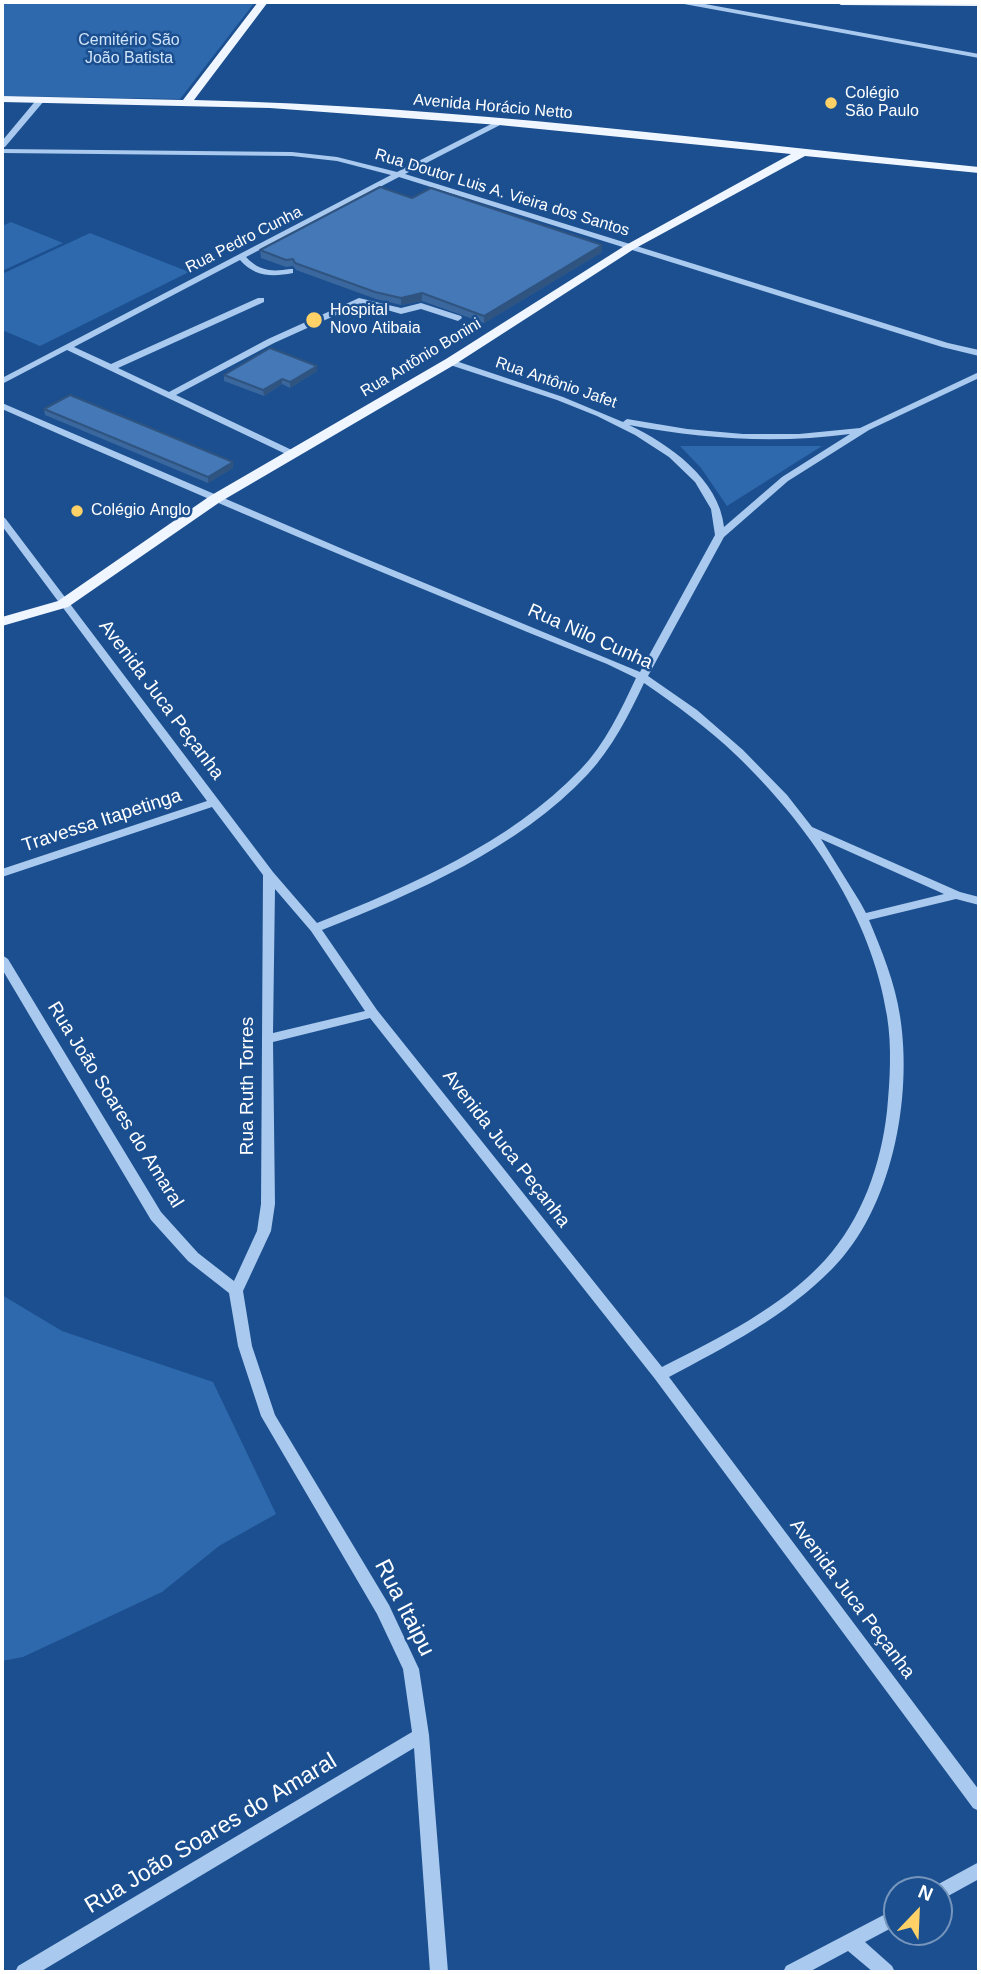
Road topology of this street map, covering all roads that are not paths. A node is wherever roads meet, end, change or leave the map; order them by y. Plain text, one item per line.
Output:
1 (262, 2) edge
2 (684, 2) edge
3 (841, 2) edge
4 (904, 3) edge
5 (979, 3) edge
6 (979, 55) edge
7 (2, 99) edge
8 (40, 101) junction
9 (187, 103) junction
10 (499, 122) junction
11 (2, 145) edge
12 (2, 151) edge
13 (804, 152) junction
14 (979, 170) edge
15 (400, 175) junction
16 (630, 247) junction
17 (241, 257) junction
18 (289, 271) edge
19 (261, 300) dead end
20 (458, 318) edge
21 (67, 347) junction
22 (979, 353) edge
23 (450, 362) junction
24 (110, 368) junction
25 (979, 375) edge
26 (2, 381) edge
27 (168, 396) junction
28 (2, 406) edge
29 (617, 420) junction
30 (866, 428) junction
31 (682, 432) junction
32 (668, 451) junction
33 (293, 453) junction
34 (215, 499) junction
35 (2, 520) edge
36 (720, 535) junction
37 (63, 604) junction
38 (2, 622) edge
39 (642, 677) junction
40 (214, 802) junction
41 (811, 830) junction
42 (2, 873) edge
43 (269, 875) junction
44 (956, 895) junction
45 (979, 901) edge
46 (863, 918) junction
47 (315, 928) junction
48 (2, 960) edge
49 (373, 1013) junction
50 (267, 1040) junction
51 (236, 1291) junction
52 (660, 1375) junction
53 (421, 1735) junction
54 (977, 1795) edge
55 (979, 1870) edge
56 (953, 1885) edge
57 (883, 1924) edge
58 (851, 1942) junction
59 (24, 1972) edge
60 (439, 1972) edge
61 (792, 1972) edge
62 (886, 1972) edge

1 - 9 main road
2 - 6 street
3 - 4 main road
4 - 5 main road
7 - 8 main road, Avenida Horácio Netto
8 - 9 main road, Avenida Horácio Netto
8 - 11 street
9 - 10 main road, Avenida Horácio Netto
10 - 13 main road, Avenida Horácio Netto
10 - 15 street, Rua Pedro Cunha
12 - 15 street, Rua Doutor Luis A. Vieira dos Santos
13 - 14 main road, Avenida Horácio Netto
13 - 16 main road, Rua Antônio Bonini
15 - 16 street, Rua Doutor Luis A. Vieira dos Santos
15 - 17 street, Rua Pedro Cunha
16 - 22 street, Rua Doutor Luis A. Vieira dos Santos
16 - 23 main road, Rua Antônio Bonini
17 - 18 street
17 - 21 street, Rua Pedro Cunha
19 - 24 street
20 - 27 street
21 - 24 street
21 - 26 street, Rua Pedro Cunha
23 - 29 street, Rua Antônio Jafet
23 - 33 main road, Rua Antônio Bonini
24 - 27 street
25 - 30 street
27 - 33 street
28 - 34 street, Rua Nilo Cunha
29 - 31 street
29 - 32 street, Rua Antônio Jafet
30 - 31 street
30 - 36 street
31 - 32 street
32 - 36 street, Rua Antônio Jafet
33 - 34 main road, Rua Antônio Bonini
34 - 37 main road, Rua Antônio Bonini
34 - 39 street, Rua Nilo Cunha
35 - 37 street, Avenida Juca Peçanha
36 - 39 street
37 - 38 main road, Rua Antônio Bonini
37 - 40 street, Avenida Juca Peçanha
39 - 41 street, Rua Nilo Cunha
39 - 47 street
40 - 42 street, Travessa Itapetinga
40 - 43 street, Avenida Juca Peçanha
41 - 44 street
41 - 46 street, Rua Nilo Cunha
43 - 47 street, Avenida Juca Peçanha
43 - 50 street, Rua Ruth Torres
44 - 45 street
44 - 46 street
46 - 52 street, Rua Nilo Cunha
47 - 49 street, Avenida Juca Peçanha
48 - 51 street, Rua João Soares do Amaral
49 - 50 street
49 - 52 street, Avenida Juca Peçanha
50 - 51 street, Rua Ruth Torres
51 - 53 street, Rua Itaipu
52 - 54 street, Avenida Juca Peçanha
53 - 59 street, Rua João Soares do Amaral
53 - 60 street, Rua Itaipu
55 - 56 street
57 - 58 street
58 - 61 street
58 - 62 street

